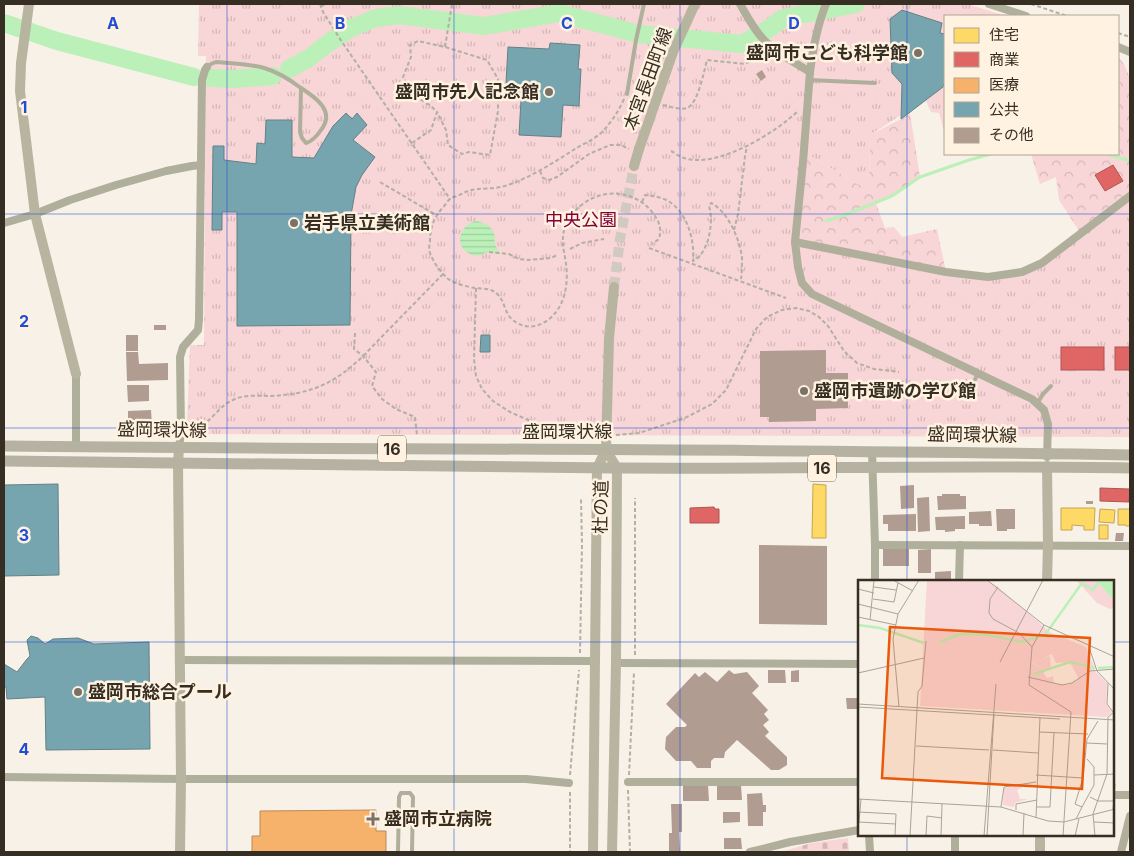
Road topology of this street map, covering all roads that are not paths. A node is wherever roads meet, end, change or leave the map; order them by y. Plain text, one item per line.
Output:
1 (29, 4) edge
2 (644, 4) edge
3 (695, 4) edge
4 (740, 4) edge
5 (826, 4) edge
6 (990, 4) edge
7 (1023, 15) edge
8 (207, 67) joint
9 (810, 72) junction
10 (809, 80) junction
11 (875, 83) dead end
12 (301, 88) junction
13 (627, 94) road end
14 (201, 165) junction
15 (634, 166) tunnel mouth
16 (1130, 196) edge
17 (35, 214) junction
18 (4, 223) edge
19 (795, 242) junction
20 (614, 287) tunnel mouth
21 (978, 373) junction
22 (76, 374) joint
23 (973, 384) dead end
24 (1051, 386) dead end
25 (1037, 404) junction
26 (4, 446) edge
27 (76, 447) junction
28 (179, 448) junction
29 (606, 450) junction
30 (872, 451) junction
31 (1047, 454) junction
32 (1130, 455) edge
33 (4, 461) edge
34 (178, 463) junction
35 (1047, 466) junction
36 (597, 468) junction
37 (618, 468) junction
38 (872, 468) junction
39 (1130, 468) edge
40 (875, 545) junction
41 (960, 545) junction
42 (1048, 545) junction
43 (1130, 546) edge
44 (875, 580) edge
45 (959, 580) edge
46 (1047, 580) edge
47 (180, 660) junction
48 (595, 661) junction
49 (616, 663) junction
50 (858, 664) edge
51 (4, 776) edge
52 (181, 779) junction
53 (570, 782) road end
54 (628, 782) road end
55 (858, 782) edge
56 (1114, 794) edge
57 (1130, 795) edge
58 (1130, 816) edge
59 (858, 830) edge
60 (869, 836) edge
61 (955, 836) edge
62 (1040, 836) edge
63 (180, 852) edge
64 (398, 852) edge
65 (412, 852) edge
66 (593, 852) edge
67 (612, 852) edge
68 (750, 852) edge
69 (870, 852) edge
70 (955, 852) edge
71 (1040, 852) edge
72 (1121, 852) edge

1 - 17 main road
2 - 13 lane
3 - 15 main road, 本宮長田町線, bridge
4 - 9 street
5 - 9 street
6 - 7 street
8 - 12 lane
8 - 14 street
9 - 10 street
10 - 11 lane
10 - 19 street
12 - 12 lane
14 - 17 street
14 - 28 street
16 - 19 street
17 - 18 street
17 - 22 main road
19 - 21 street
20 - 29 main road
21 - 23 lane
21 - 25 street
22 - 27 street
24 - 25 lane
25 - 31 street
26 - 27 main road, 盛岡環状線 / 16
27 - 28 main road, 盛岡環状線 / 16
28 - 29 main road, 盛岡環状線 / 16
28 - 34 main road
29 - 30 main road, 盛岡環状線 / 16
29 - 36 main road, 杜の道
29 - 37 main road, 杜の道
30 - 31 main road, 盛岡環状線 / 16
30 - 38 street
31 - 32 main road, 盛岡環状線 / 16
31 - 35 street
33 - 34 main road, 盛岡環状線 / 16
34 - 36 main road, 盛岡環状線 / 16
34 - 47 main road
35 - 38 main road, 盛岡環状線 / 16
35 - 39 main road, 盛岡環状線 / 16
35 - 42 main road
36 - 37 main road, 盛岡環状線 / 16
36 - 48 main road, 杜の道
37 - 38 main road, 盛岡環状線 / 16
37 - 49 main road, 杜の道
38 - 40 street
40 - 41 street
40 - 44 street
41 - 42 street
41 - 45 street
42 - 43 street
42 - 46 main road
47 - 48 street
47 - 52 main road
48 - 66 main road, 杜の道
49 - 50 street
49 - 67 main road, 杜の道
51 - 52 street
52 - 53 street
52 - 63 main road
54 - 55 street
56 - 57 street
58 - 72 street
59 - 68 street
60 - 69 street
61 - 70 street
62 - 71 main road
64 - 65 lane

